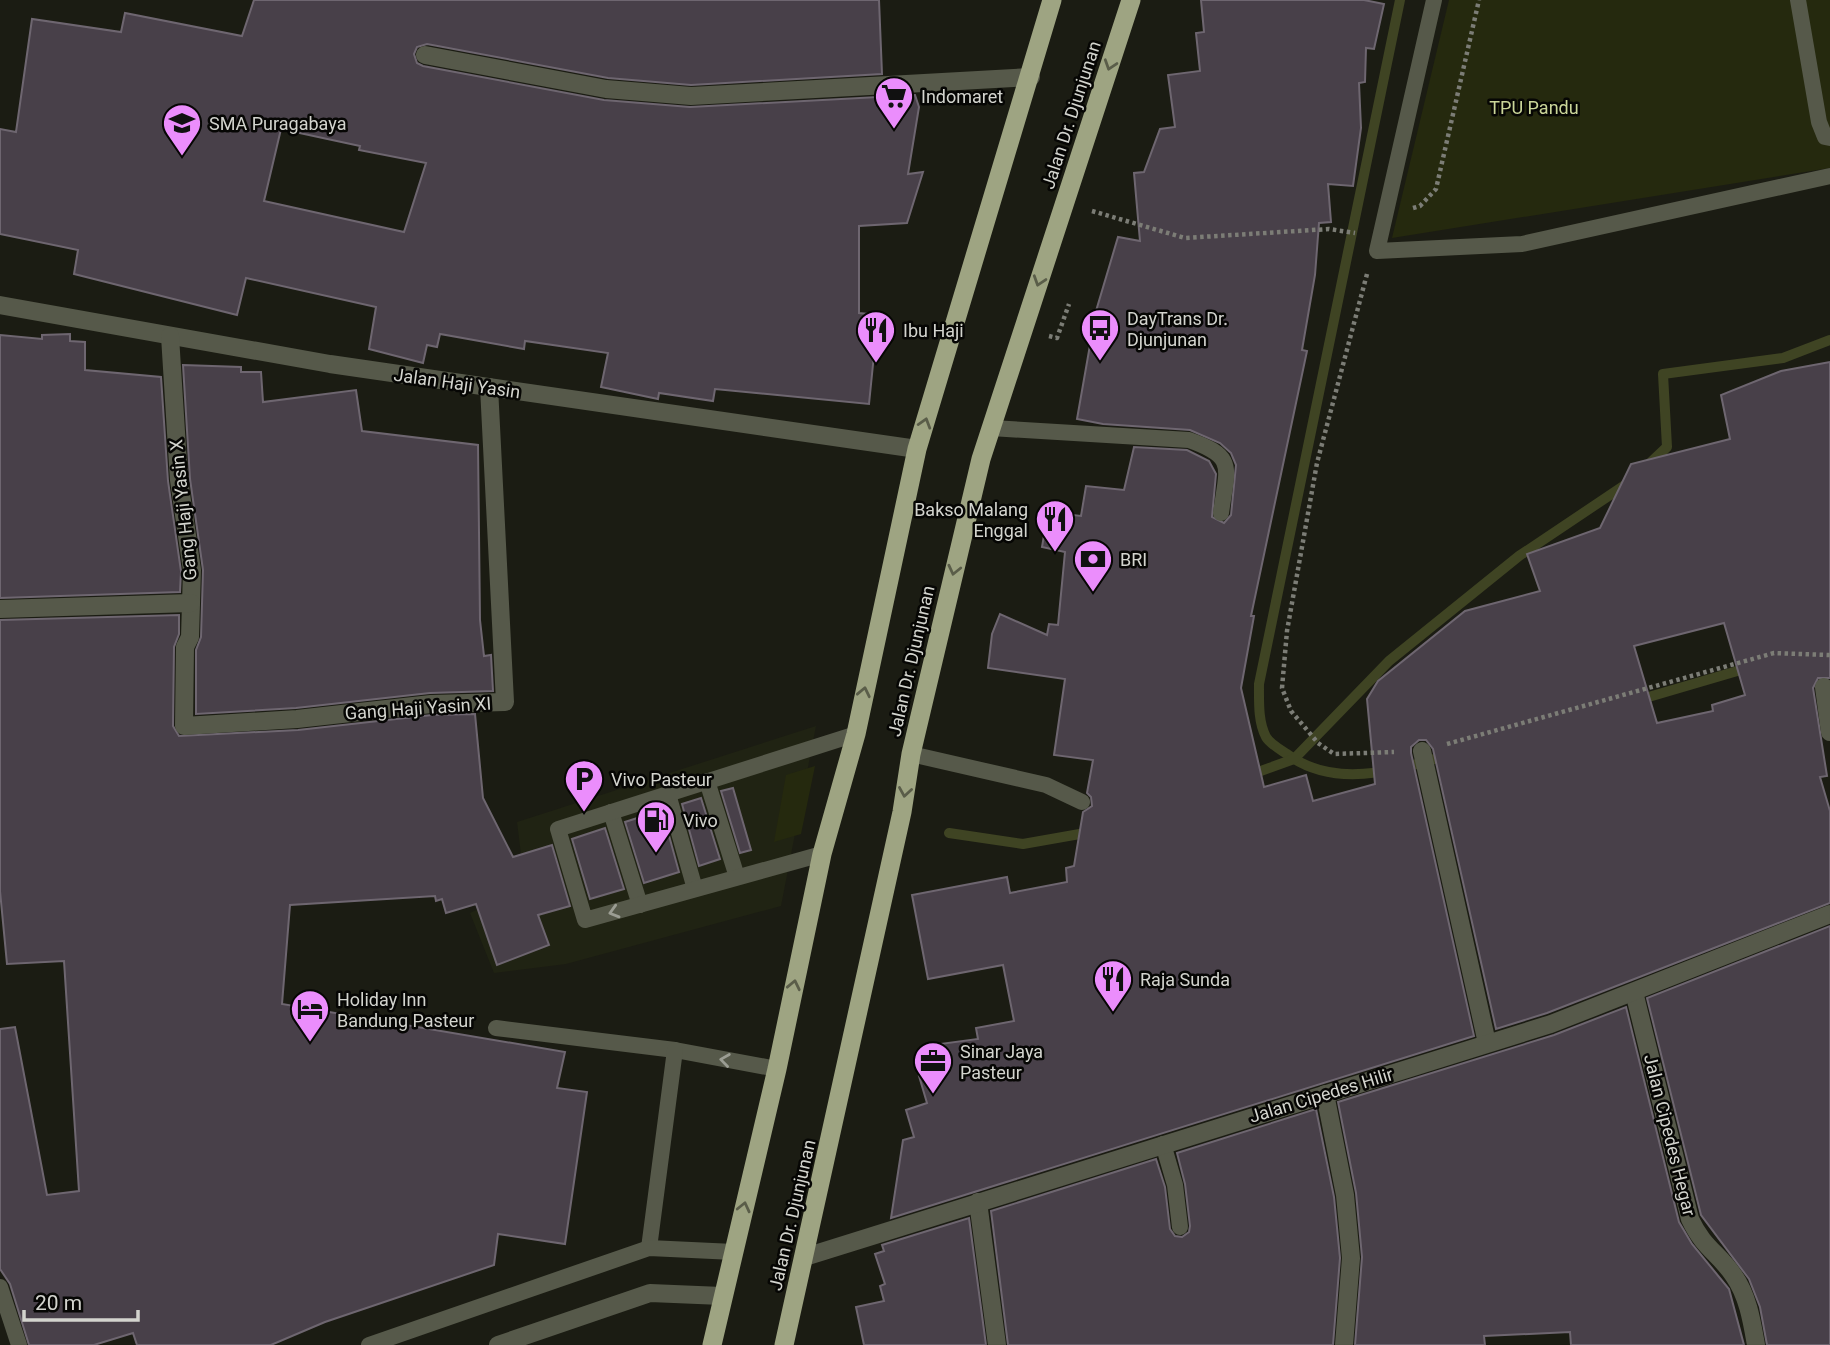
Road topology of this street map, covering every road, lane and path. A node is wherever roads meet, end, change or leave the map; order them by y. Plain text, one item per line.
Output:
1 (1052, 0) edge
2 (1131, 0) edge
3 (1434, 0) edge
4 (1479, 0) edge
5 (1798, 0) edge
6 (425, 55) dead end
7 (1031, 77) junction
8 (1830, 138) edge
9 (1830, 176) edge
10 (1065, 202) junction
11 (1385, 214) junction
12 (1360, 233) dead end
13 (1370, 263) dead end
14 (0, 304) edge
15 (1069, 304) dead end
16 (170, 336) junction
17 (1057, 338) dead end
18 (489, 387) junction
19 (990, 428) junction
20 (916, 449) junction
21 (1221, 513) dead end
22 (191, 603) junction
23 (0, 609) edge
24 (1830, 656) edge
25 (1824, 687) dead end
26 (184, 726) joint
27 (1830, 732) edge
28 (856, 734) junction
29 (911, 754) junction
30 (1424, 761) junction
31 (707, 781) junction
32 (668, 794) junction
33 (1082, 802) dead end
34 (611, 812) junction
35 (822, 854) junction
36 (737, 877) junction
37 (695, 889) junction
38 (640, 905) junction
39 (1830, 914) edge
40 (1634, 992) junction
41 (496, 1028) dead end
42 (1487, 1043) junction
43 (675, 1050) junction
44 (777, 1069) junction
45 (1325, 1094) junction
46 (1163, 1144) junction
47 (978, 1202) junction
48 (1180, 1227) dead end
49 (649, 1248) junction
50 (734, 1252) junction
51 (805, 1257) junction
52 (0, 1287) edge
53 (722, 1296) junction
54 (19, 1345) edge
55 (369, 1345) edge
56 (498, 1345) edge
57 (712, 1345) edge
58 (784, 1345) edge
59 (997, 1345) edge
60 (1344, 1345) edge
61 (1756, 1345) edge

1 - 7 highway
2 -> 10 highway, Jalan Dr. Djunjunan
3 - 11 lane
4 - 11 path
5 - 8 lane
6 - 7 street
20 -> 7 highway
9 - 11 lane
10 - 12 path
10 -> 19 highway, Jalan Dr. Djunjunan
13 - 30 path
14 - 16 street, Jalan Haji Yasin
15 - 17 path
16 - 18 street, Jalan Haji Yasin
16 - 22 street, Gang Haji Yasin X
18 - 20 street, Jalan Haji Yasin
18 - 26 street, Gang Haji Yasin XI
19 - 21 lane
19 -> 29 highway, Jalan Dr. Djunjunan
28 -> 20 highway
22 - 23 street
22 - 26 street, Gang Haji Yasin X
24 - 30 path
25 - 27 street
28 - 31 lane
28 - 35 highway
29 - 33 lane
29 -> 51 highway, Jalan Dr. Djunjunan
30 - 42 street
31 - 32 lane
31 - 36 lane
32 - 34 lane
32 - 37 lane
34 - 38 lane
38 -> 34 lane
35 - 36 lane
44 -> 35 highway
36 - 37 lane
37 - 38 lane
39 - 40 street, Jalan Cipedes Hilir
40 - 42 street, Jalan Cipedes Hilir
40 - 61 street, Jalan Cipedes Hegar
41 - 43 lane
42 - 45 street, Jalan Cipedes Hilir
44 -> 43 lane
43 - 49 lane
50 -> 44 highway
45 - 46 street, Jalan Cipedes Hilir
45 - 60 street
46 - 47 street, Jalan Cipedes Hilir
46 - 48 lane
47 - 51 street, Jalan Cipedes Hilir
47 - 59 street
49 - 50 lane
49 - 55 lane
50 - 53 highway
51 - 58 highway, Jalan Dr. Djunjunan
52 - 54 lane
53 - 56 street
53 - 57 highway

